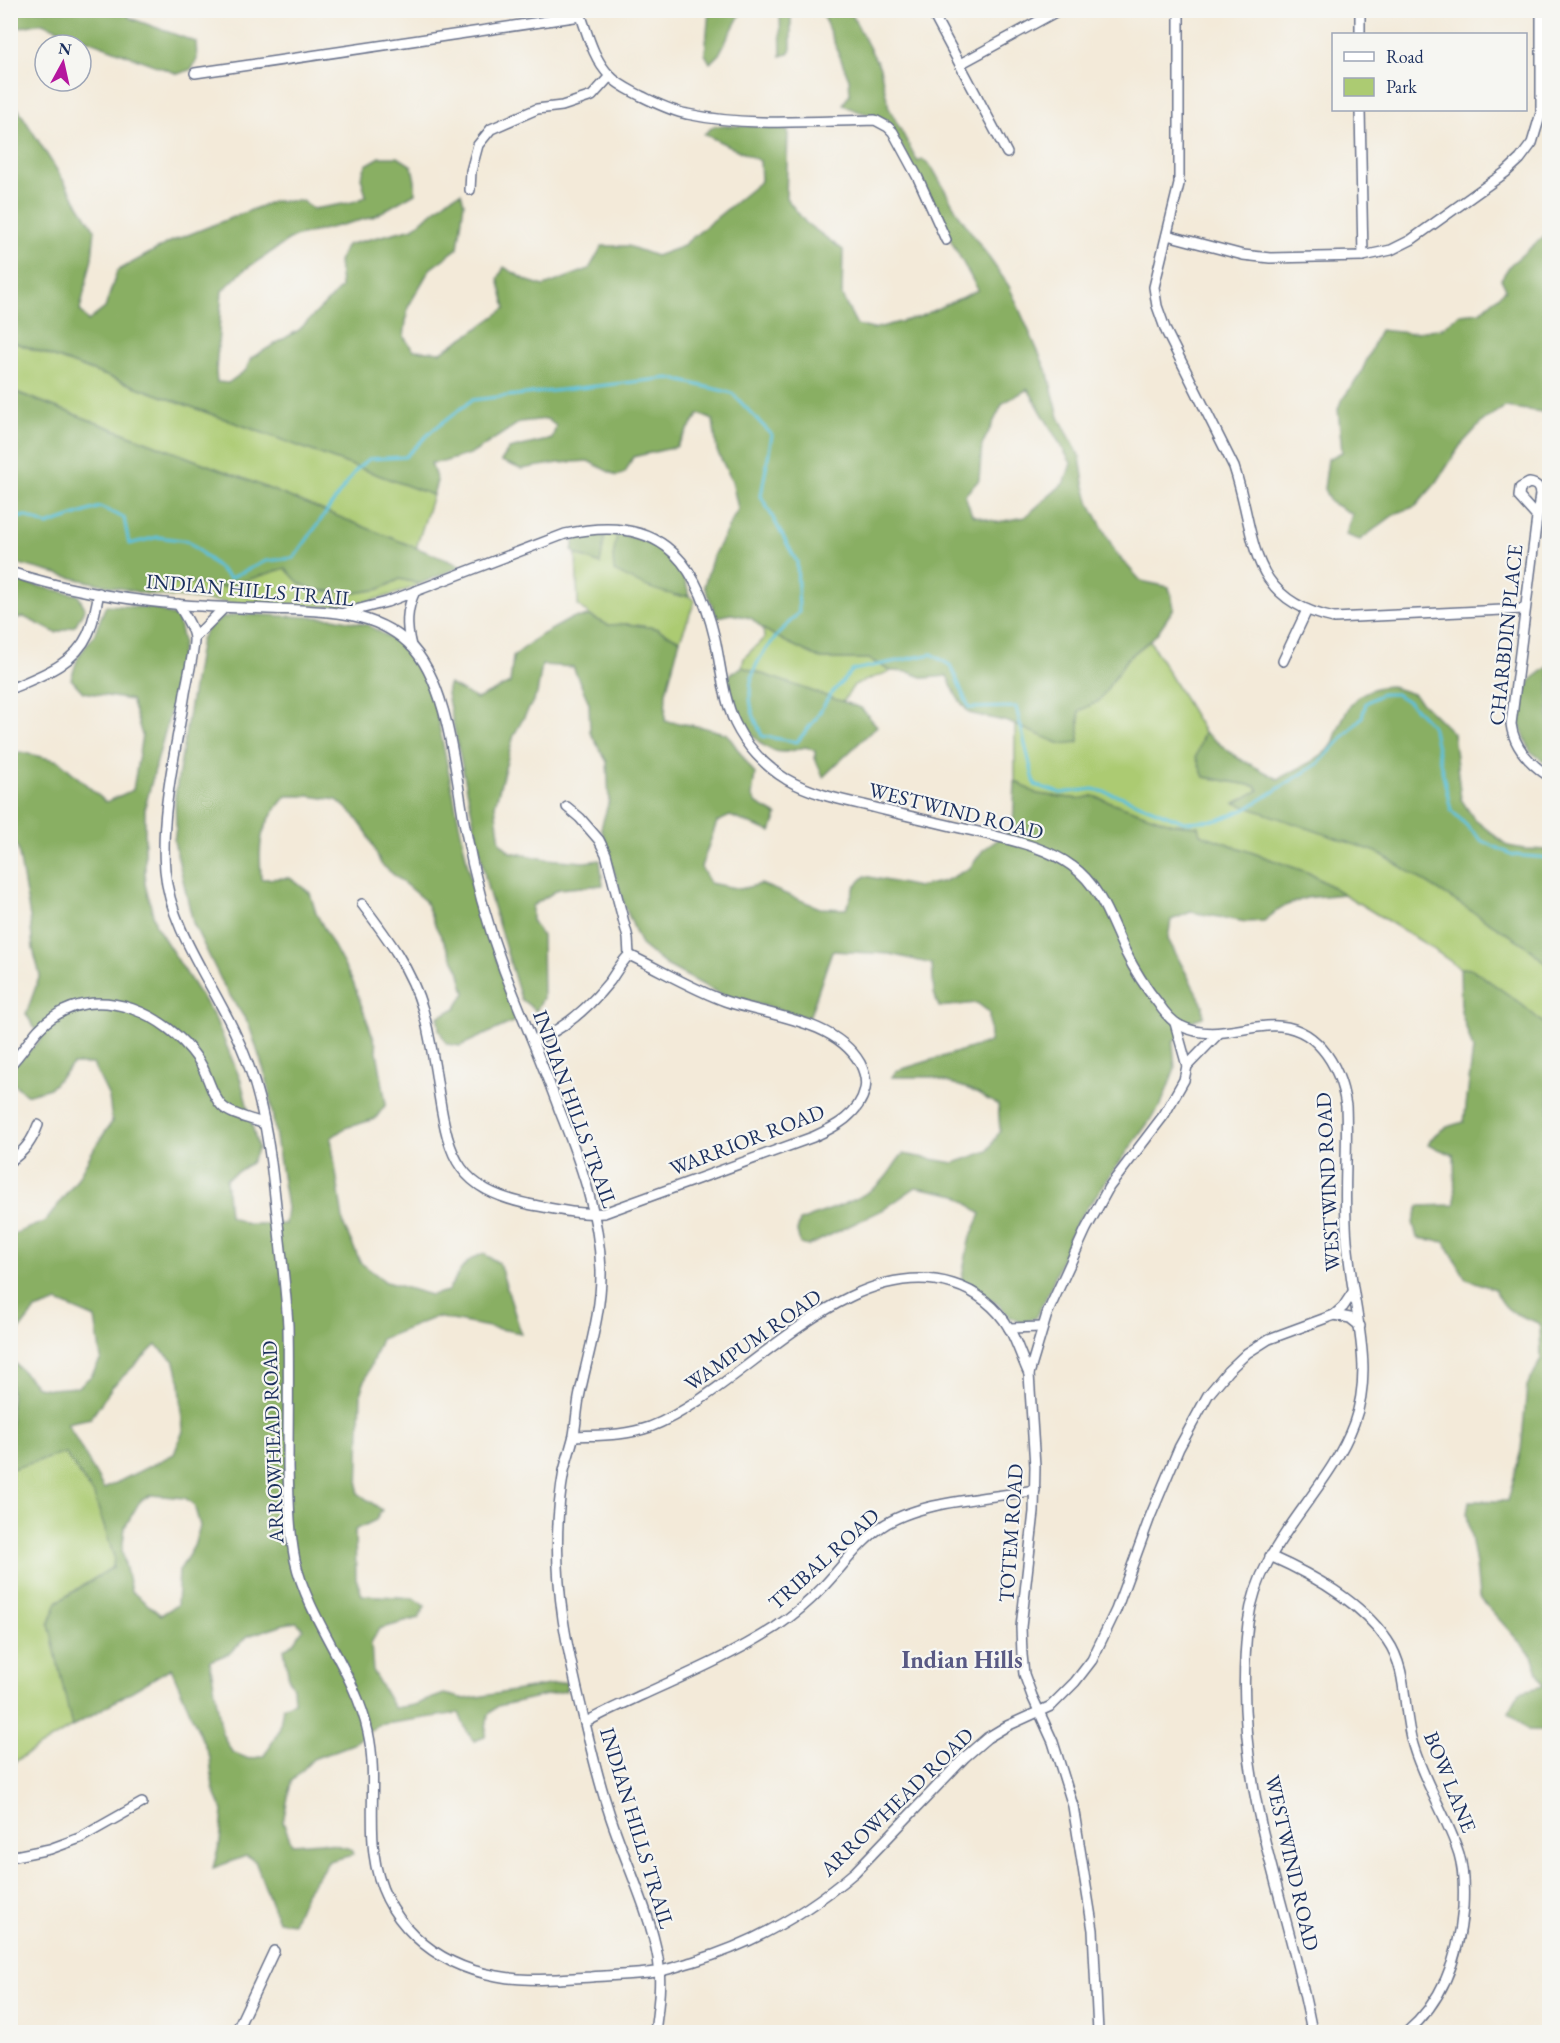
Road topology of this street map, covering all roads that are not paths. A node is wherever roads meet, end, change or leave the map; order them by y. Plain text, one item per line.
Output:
1 (931, 10) edge
2 (1059, 10) edge
3 (1179, 10) edge
4 (1360, 10) edge
5 (1541, 10) edge
6 (580, 13) edge
7 (1360, 33) edge
8 (960, 64) junction
9 (195, 73) dead end
10 (610, 76) junction
11 (1360, 111) edge
12 (1007, 153) dead end
13 (470, 190) dead end
14 (1167, 235) junction
15 (946, 240) dead end
16 (1363, 256) junction
17 (1537, 517) dead end
18 (10, 572) edge
19 (415, 591) junction
20 (99, 593) junction
21 (178, 604) junction
22 (224, 608) junction
23 (1524, 609) junction
24 (1307, 610) junction
25 (344, 613) junction
26 (195, 637) junction
27 (411, 646) junction
28 (1282, 661) dead end
29 (10, 689) edge
30 (1550, 777) edge
31 (567, 807) dead end
32 (362, 904) dead end
33 (629, 955) junction
34 (1175, 1023) junction
35 (1219, 1033) junction
36 (534, 1041) junction
37 (10, 1065) edge
38 (1187, 1066) junction
39 (264, 1124) junction
40 (38, 1125) dead end
41 (10, 1161) edge
42 (594, 1214) junction
43 (1353, 1292) junction
44 (1334, 1315) junction
45 (1360, 1326) junction
46 (1043, 1327) junction
47 (1009, 1328) junction
48 (1029, 1374) junction
49 (574, 1436) junction
50 (1035, 1490) junction
51 (1270, 1557) junction
52 (1039, 1711) junction
53 (585, 1723) junction
54 (142, 1803) dead end
55 (10, 1857) edge
56 (274, 1951) dead end
57 (658, 1972) junction
58 (236, 2032) edge
59 (655, 2032) edge
60 (1098, 2032) edge
61 (1312, 2032) edge
62 (1407, 2032) edge

1 - 8 street
2 - 8 street
3 - 14 street
4 - 7 street
5 - 16 street
6 - 9 street
6 - 10 street
8 - 12 street
10 - 13 street
10 - 15 street
11 - 16 street
14 - 16 street
14 - 24 street
17 - 23 street, CHARBDIN PLACE
18 - 20 street, INDIAN HILLS TRAIL
19 - 25 street, WESTWIND ROAD
19 - 27 street
19 - 34 street, WESTWIND ROAD
20 - 21 street, INDIAN HILLS TRAIL
20 - 29 street
21 - 22 street, INDIAN HILLS TRAIL
21 - 26 street
22 - 25 street, INDIAN HILLS TRAIL
22 - 26 street
23 - 24 street
23 - 30 street, CHARBDIN PLACE
24 - 28 street
25 - 27 street, INDIAN HILLS TRAIL
26 - 39 street, ARROWHEAD ROAD
27 - 36 street, INDIAN HILLS TRAIL
31 - 33 street
32 - 42 street
33 - 36 street
33 - 42 street, WARRIOR ROAD
34 - 35 street, WESTWIND ROAD
34 - 38 street
35 - 38 street, TOTEM ROAD
35 - 43 street, WESTWIND ROAD
36 - 42 street, INDIAN HILLS TRAIL
37 - 39 street
38 - 46 street, TOTEM ROAD
39 - 57 street, ARROWHEAD ROAD
40 - 41 street
42 - 49 street, INDIAN HILLS TRAIL
43 - 44 street
43 - 45 street, WESTWIND ROAD
44 - 45 street
44 - 52 street, ARROWHEAD ROAD
45 - 51 street, WESTWIND ROAD
46 - 47 street
46 - 48 street, TOTEM ROAD
47 - 48 street, WAMPUM ROAD
47 - 49 street, WAMPUM ROAD
48 - 50 street, TOTEM ROAD
49 - 53 street, INDIAN HILLS TRAIL
50 - 52 street, TOTEM ROAD
50 - 53 street, TRIBAL ROAD
51 - 61 street, WESTWIND ROAD
51 - 62 street, BOW LANE
52 - 57 street, ARROWHEAD ROAD
52 - 60 street, TOTEM ROAD
53 - 57 street, INDIAN HILLS TRAIL
54 - 55 street
56 - 58 street
57 - 59 street, INDIAN HILLS TRAIL

